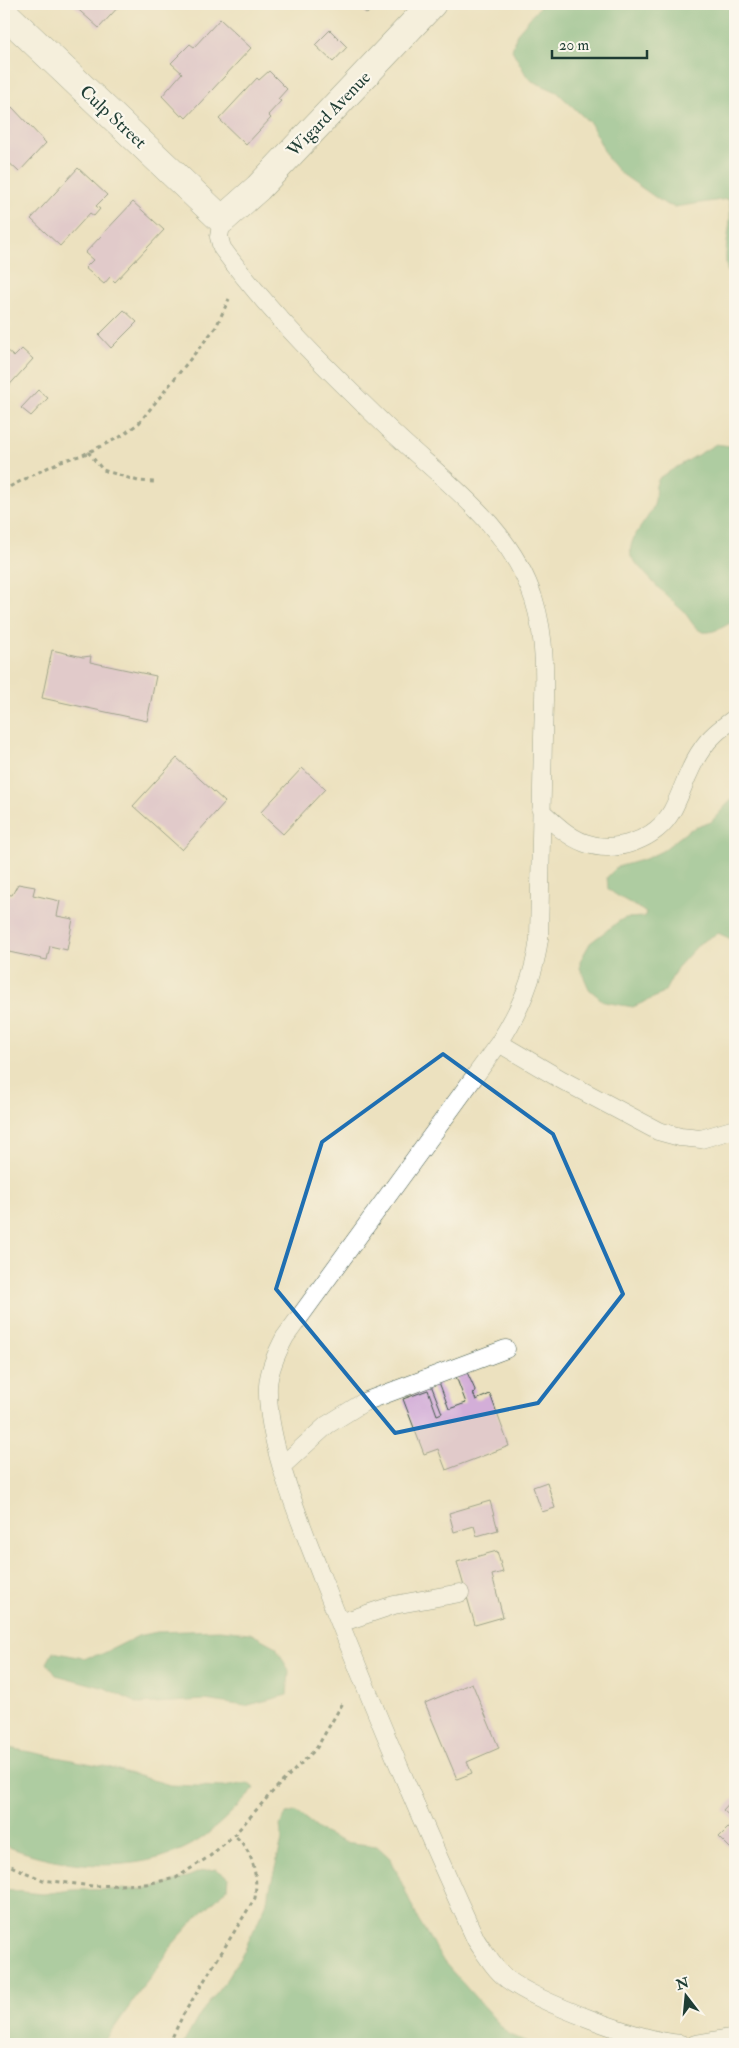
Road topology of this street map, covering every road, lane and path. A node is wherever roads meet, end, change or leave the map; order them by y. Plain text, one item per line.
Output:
1 (432, 4) edge
2 (4, 14) edge
3 (222, 220) junction
4 (243, 274) junction
5 (88, 452) junction
6 (156, 482) dead end
7 (4, 492) edge
8 (735, 718) edge
9 (541, 812) junction
10 (498, 1043) junction
11 (735, 1129) edge
12 (506, 1350) dead end
13 (283, 1465) junction
14 (460, 1593) dead end
15 (340, 1623) junction
16 (360, 1675) junction
17 (234, 1835) junction
18 (4, 1863) edge
19 (735, 2037) edge
20 (169, 2044) edge
21 (681, 2044) edge
22 (695, 2044) edge

1 - 3 street, Wigard Avenue
2 - 3 street, Culp Street
3 - 4 lane
4 - 5 path
4 - 9 lane
5 - 6 path
5 - 7 path
8 - 9 lane
9 - 10 lane
10 - 11 lane
10 - 13 lane
12 - 13 lane
13 - 15 lane
14 - 15 lane
15 - 16 lane
16 - 17 path
16 - 21 lane
17 - 18 path
17 - 20 path
19 - 22 lane

